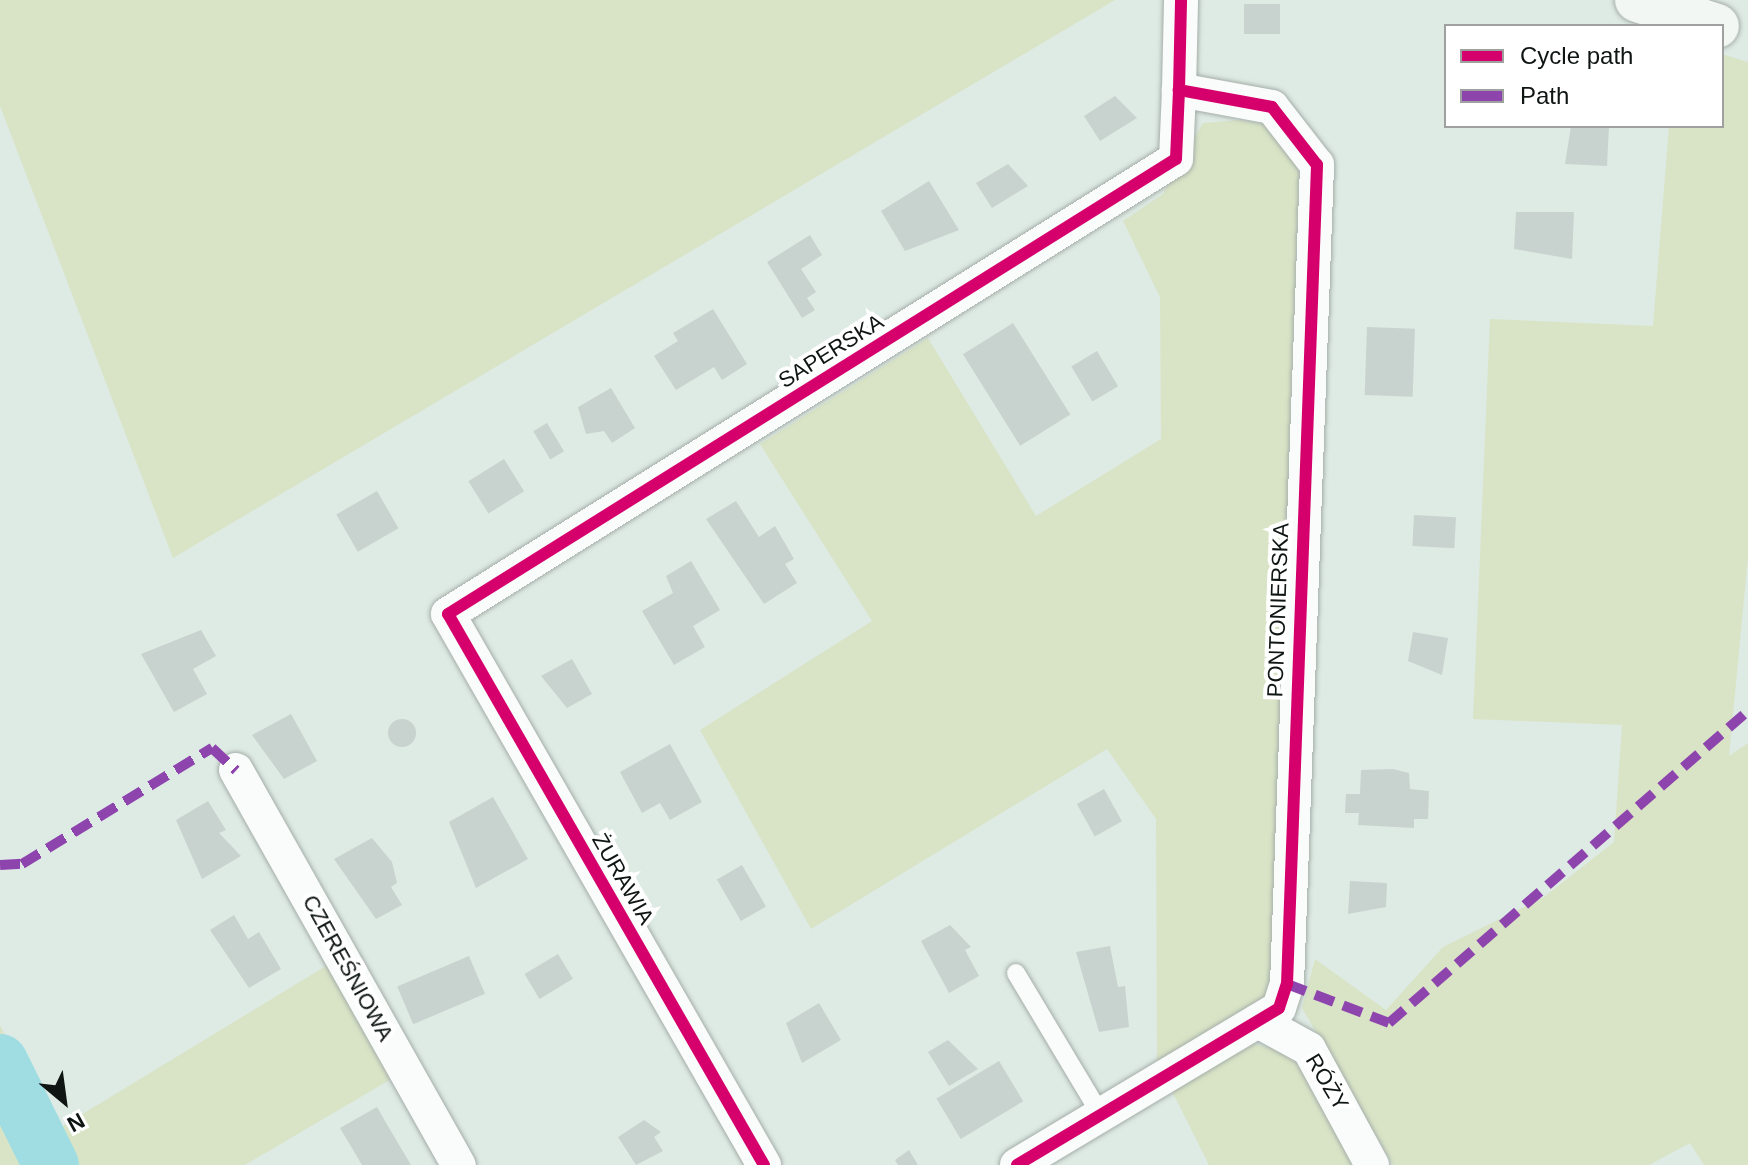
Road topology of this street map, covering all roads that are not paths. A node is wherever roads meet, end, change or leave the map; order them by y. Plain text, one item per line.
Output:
1 (1181, 0) edge
2 (1637, 0) edge
3 (1711, 24) edge
4 (1724, 28) edge
5 (1748, 36) edge
6 (1179, 90) junction
7 (448, 614) joint
8 (236, 770) dead end
9 (1016, 973) dead end
10 (1258, 1021) junction
11 (1101, 1115) junction
12 (459, 1165) edge
13 (764, 1165) edge
14 (1017, 1165) edge
15 (1372, 1165) edge

1 - 6 street
2 - 3 street
4 - 5 street
6 - 7 street, SAPERSKA
6 - 10 street, PONTONIERSKA
7 - 13 street, ŻURAWIA
8 - 12 street, CZEREŚNIOWA
9 - 11 lane
10 - 11 street, PONTONIERSKA
10 - 15 street, RÓŻY
11 - 14 street, PONTONIERSKA

